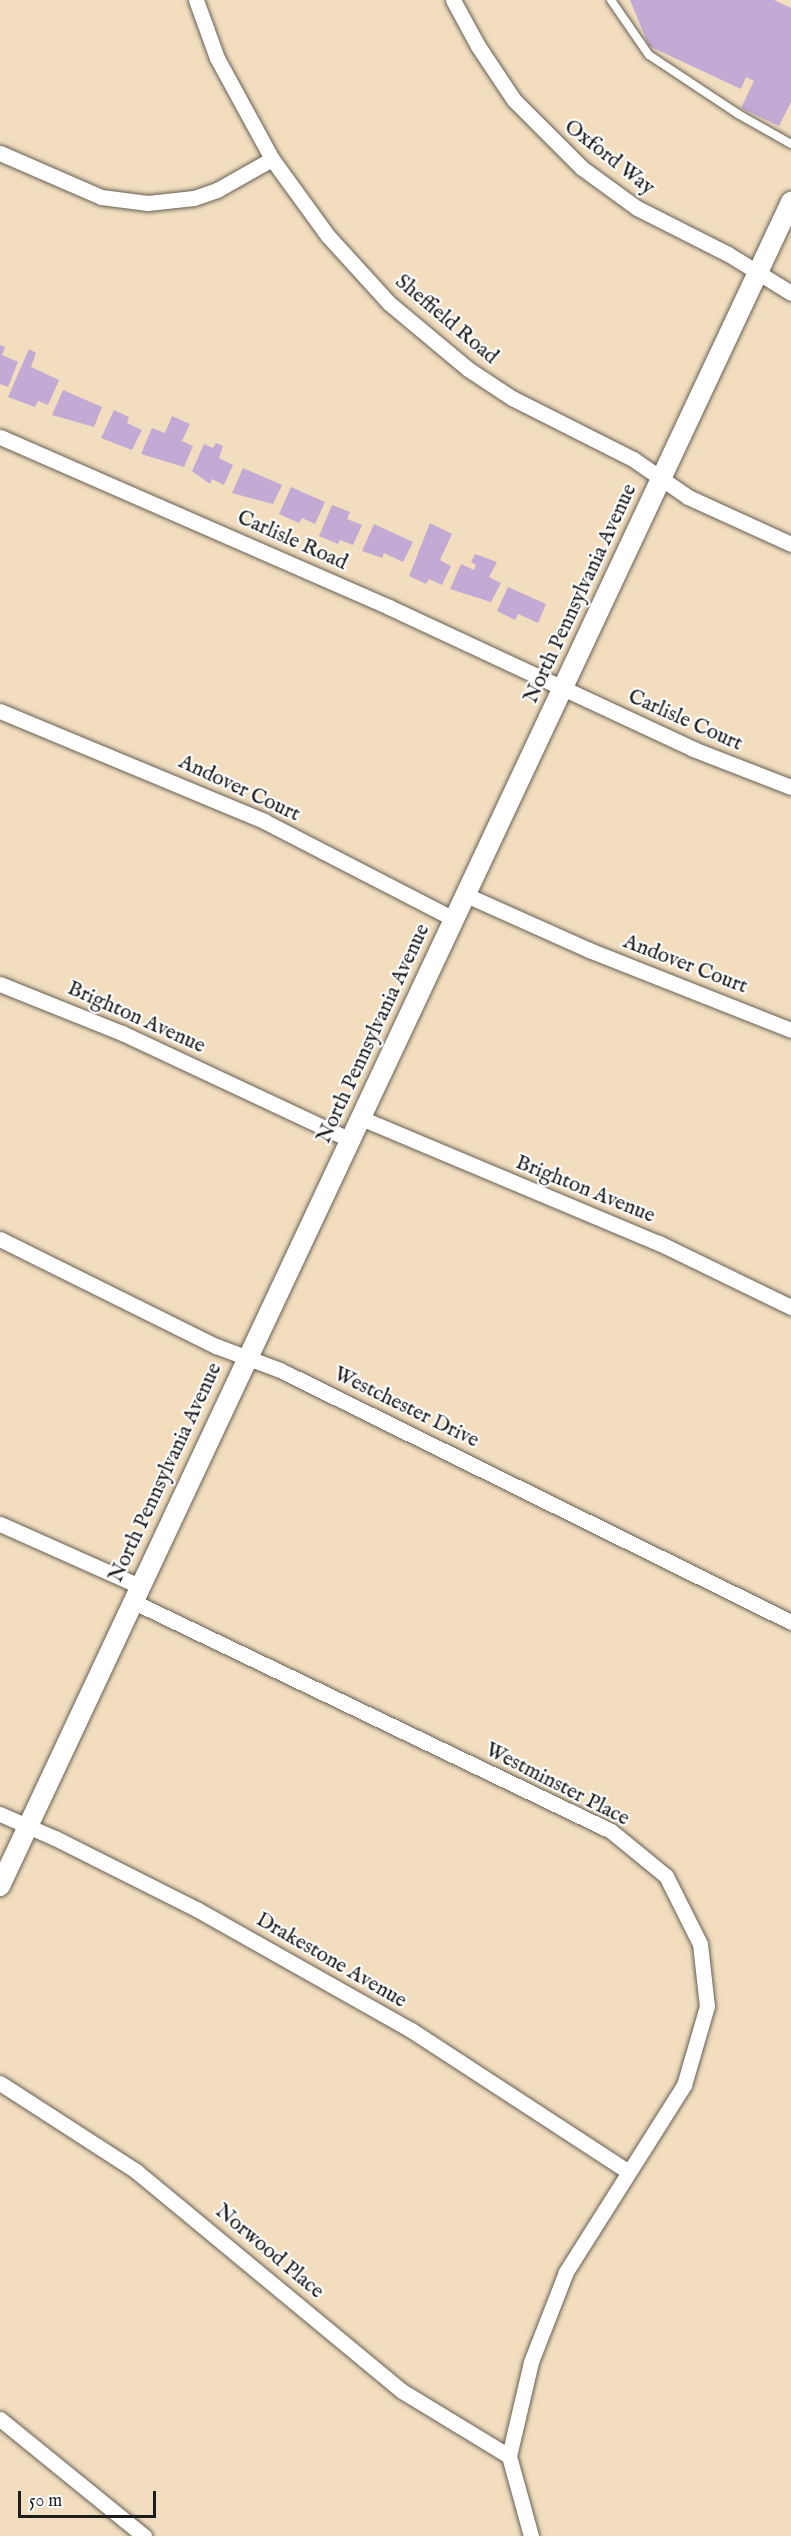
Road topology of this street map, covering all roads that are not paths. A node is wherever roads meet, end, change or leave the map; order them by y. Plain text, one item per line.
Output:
1 (196, 0) edge
2 (453, 0) edge
3 (610, 0) edge
4 (791, 144) edge
5 (0, 153) edge
6 (272, 159) junction
7 (791, 202) edge
8 (758, 273) junction
9 (791, 293) edge
10 (0, 437) edge
11 (662, 479) junction
12 (791, 544) edge
13 (564, 688) junction
14 (0, 711) edge
15 (791, 787) edge
16 (466, 895) junction
17 (454, 919) junction
18 (0, 984) edge
19 (791, 1030) edge
20 (361, 1118) junction
21 (350, 1140) junction
22 (0, 1239) edge
23 (791, 1307) edge
24 (247, 1358) junction
25 (0, 1524) edge
26 (136, 1594) junction
27 (791, 1622) edge
28 (0, 1815) edge
29 (28, 1827) junction
30 (0, 1886) edge
31 (0, 2084) edge
32 (627, 2171) junction
33 (0, 2420) edge
34 (509, 2456) junction
35 (144, 2536) edge
36 (531, 2536) edge

1 - 6 street, Sheffield Road
2 - 8 street, Oxford Way
3 - 4 lane
5 - 6 street
6 - 11 street, Sheffield Road
7 - 8 street, North Pennsylvania Avenue
8 - 9 street, Oxford Way
8 - 11 street, North Pennsylvania Avenue
10 - 13 street, Carlisle Road
11 - 12 street, Sheffield Road
11 - 13 street, North Pennsylvania Avenue
13 - 15 street, Carlisle Court
13 - 16 street, North Pennsylvania Avenue
14 - 17 street, Andover Court
16 - 17 street, North Pennsylvania Avenue
16 - 19 street, Andover Court
17 - 20 street, North Pennsylvania Avenue
18 - 21 street, Brighton Avenue
20 - 21 street, North Pennsylvania Avenue
20 - 23 street, Brighton Avenue
21 - 24 street, North Pennsylvania Avenue
22 - 24 street, Westchester Drive
24 - 26 street, North Pennsylvania Avenue
24 - 27 street, Westchester Drive
25 - 26 street, Westminster Place
26 - 29 street, North Pennsylvania Avenue
26 - 32 street, Westminster Place
28 - 29 street, Drakestone Avenue
29 - 30 street, North Pennsylvania Avenue
29 - 32 street, Drakestone Avenue
31 - 34 street, Norwood Place
32 - 34 street, Westminster Place
33 - 35 street
34 - 36 street, Westminster Place

